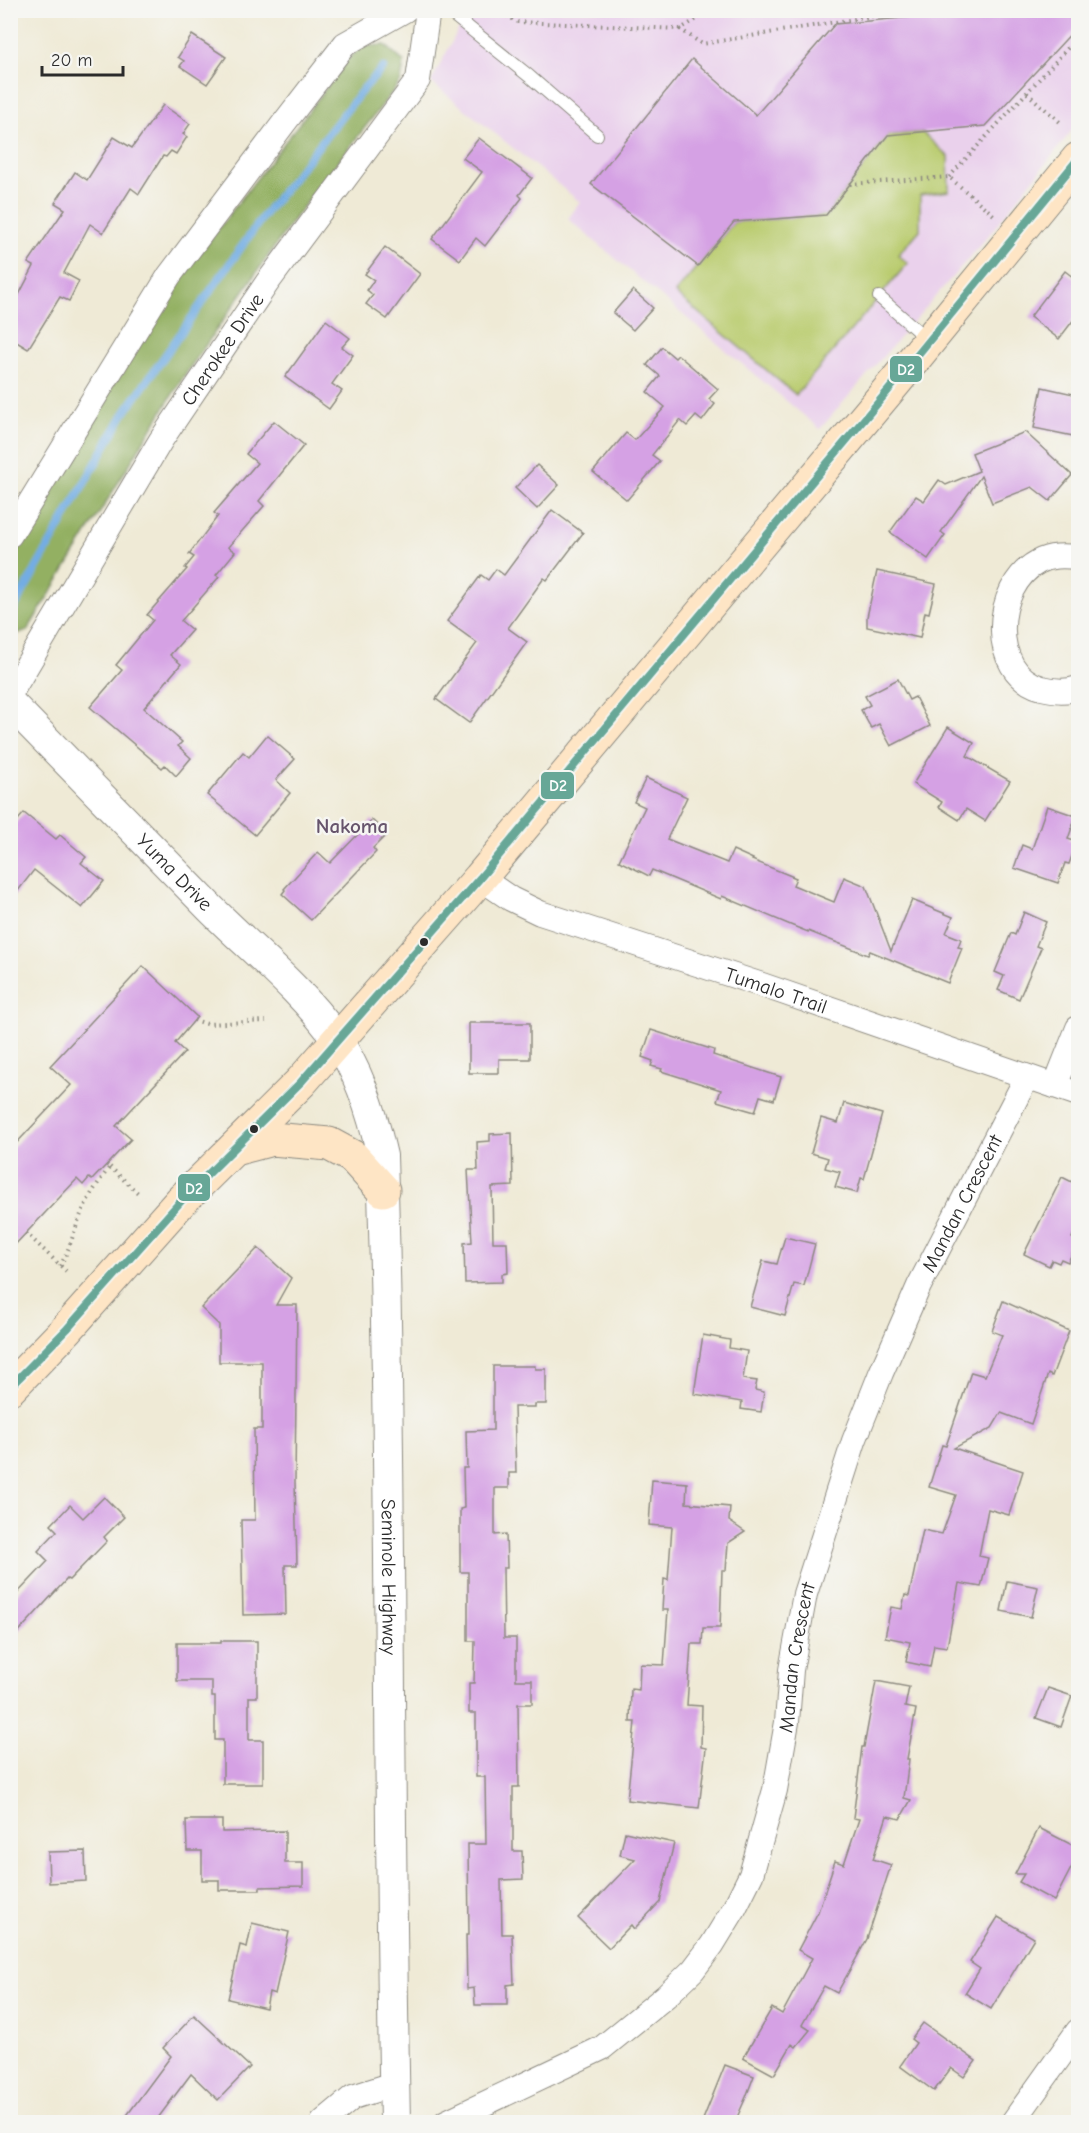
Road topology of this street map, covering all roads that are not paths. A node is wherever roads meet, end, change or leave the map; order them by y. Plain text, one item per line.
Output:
1 (405, 10) edge
2 (428, 10) edge
3 (447, 10) edge
4 (597, 135) dead end
5 (1078, 159) edge
6 (879, 297) dead end
7 (929, 341) junction
8 (10, 535) edge
9 (1078, 557) edge
10 (1078, 688) edge
11 (10, 694) edge
12 (10, 703) edge
13 (480, 878) junction
14 (1078, 1028) edge
15 (337, 1040) junction
16 (1028, 1077) junction
17 (1055, 1086) junction
18 (1078, 1094) edge
19 (234, 1149) junction
20 (383, 1190) junction
21 (10, 1388) edge
22 (1078, 2031) edge
23 (394, 2084) junction
24 (323, 2122) edge
25 (395, 2122) edge
26 (446, 2122) edge
27 (1013, 2122) edge

1 - 8 street
2 - 11 street, Cherokee Drive
3 - 4 lane
5 - 7 main road
6 - 7 lane
7 - 13 main road
9 - 10 street
12 - 15 street, Yuma Drive
13 - 15 main road
13 - 16 street, Tumalo Trail
14 - 17 street
15 - 19 main road
15 - 20 street, Seminole Highway
16 - 17 street, Tumalo Trail
16 - 26 street, Mandan Crescent
17 - 18 street, Tumalo Trail
19 - 20 main road
19 - 21 main road
20 - 23 street, Seminole Highway
22 - 27 street
23 - 24 street
23 - 25 street, Seminole Highway

